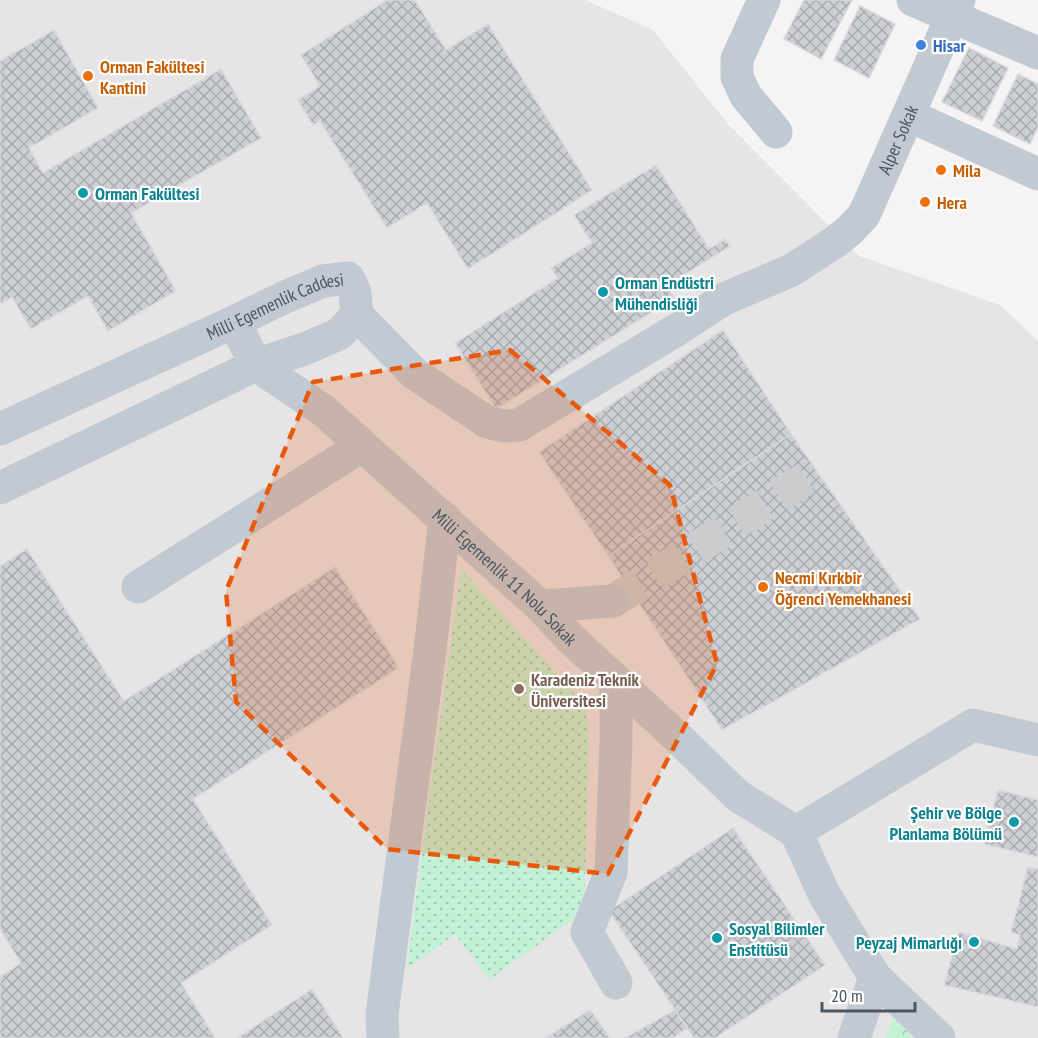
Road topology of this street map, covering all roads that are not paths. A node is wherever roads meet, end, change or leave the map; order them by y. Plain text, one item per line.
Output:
1 (764, 0) edge
2 (913, 0) edge
3 (955, 8) edge
4 (1038, 53) edge
5 (908, 115) junction
6 (776, 132) dead end
7 (1038, 174) edge
8 (357, 315) junction
9 (234, 322) junction
10 (256, 365) junction
11 (0, 429) edge
12 (361, 444) junction
13 (0, 488) edge
14 (445, 519) junction
15 (138, 586) dead end
16 (613, 601) tunnel mouth
17 (540, 606) junction
18 (616, 680) junction
19 (1038, 740) edge
20 (796, 832) junction
21 (875, 977) junction
22 (616, 983) dead end
23 (383, 1026) edge
24 (854, 1038) edge
25 (939, 1038) edge

1 - 6 street
2 - 3 street
3 - 4 street
3 - 5 street, Alper Sokak
5 - 7 street
5 - 8 street, Alper Sokak
8 - 9 street, Milli Egemenlik Caddesi
8 - 10 street, Milli Egemenlik Caddesi
9 - 10 street
9 - 11 street, Milli Egemenlik Caddesi
10 - 12 street, Milli Egemenlik 11 Nolu Sokak
10 - 13 street, Milli Egemenlik Caddesi
12 - 14 street, Milli Egemenlik 11 Nolu Sokak
12 - 15 street
14 - 17 street, Milli Egemenlik 11 Nolu Sokak
14 - 23 street
16 - 17 street
17 - 18 street, Milli Egemenlik 11 Nolu Sokak
18 - 20 street, Milli Egemenlik 11 Nolu Sokak
18 - 22 street
19 - 20 street
20 - 21 street
21 - 24 street
21 - 25 street

